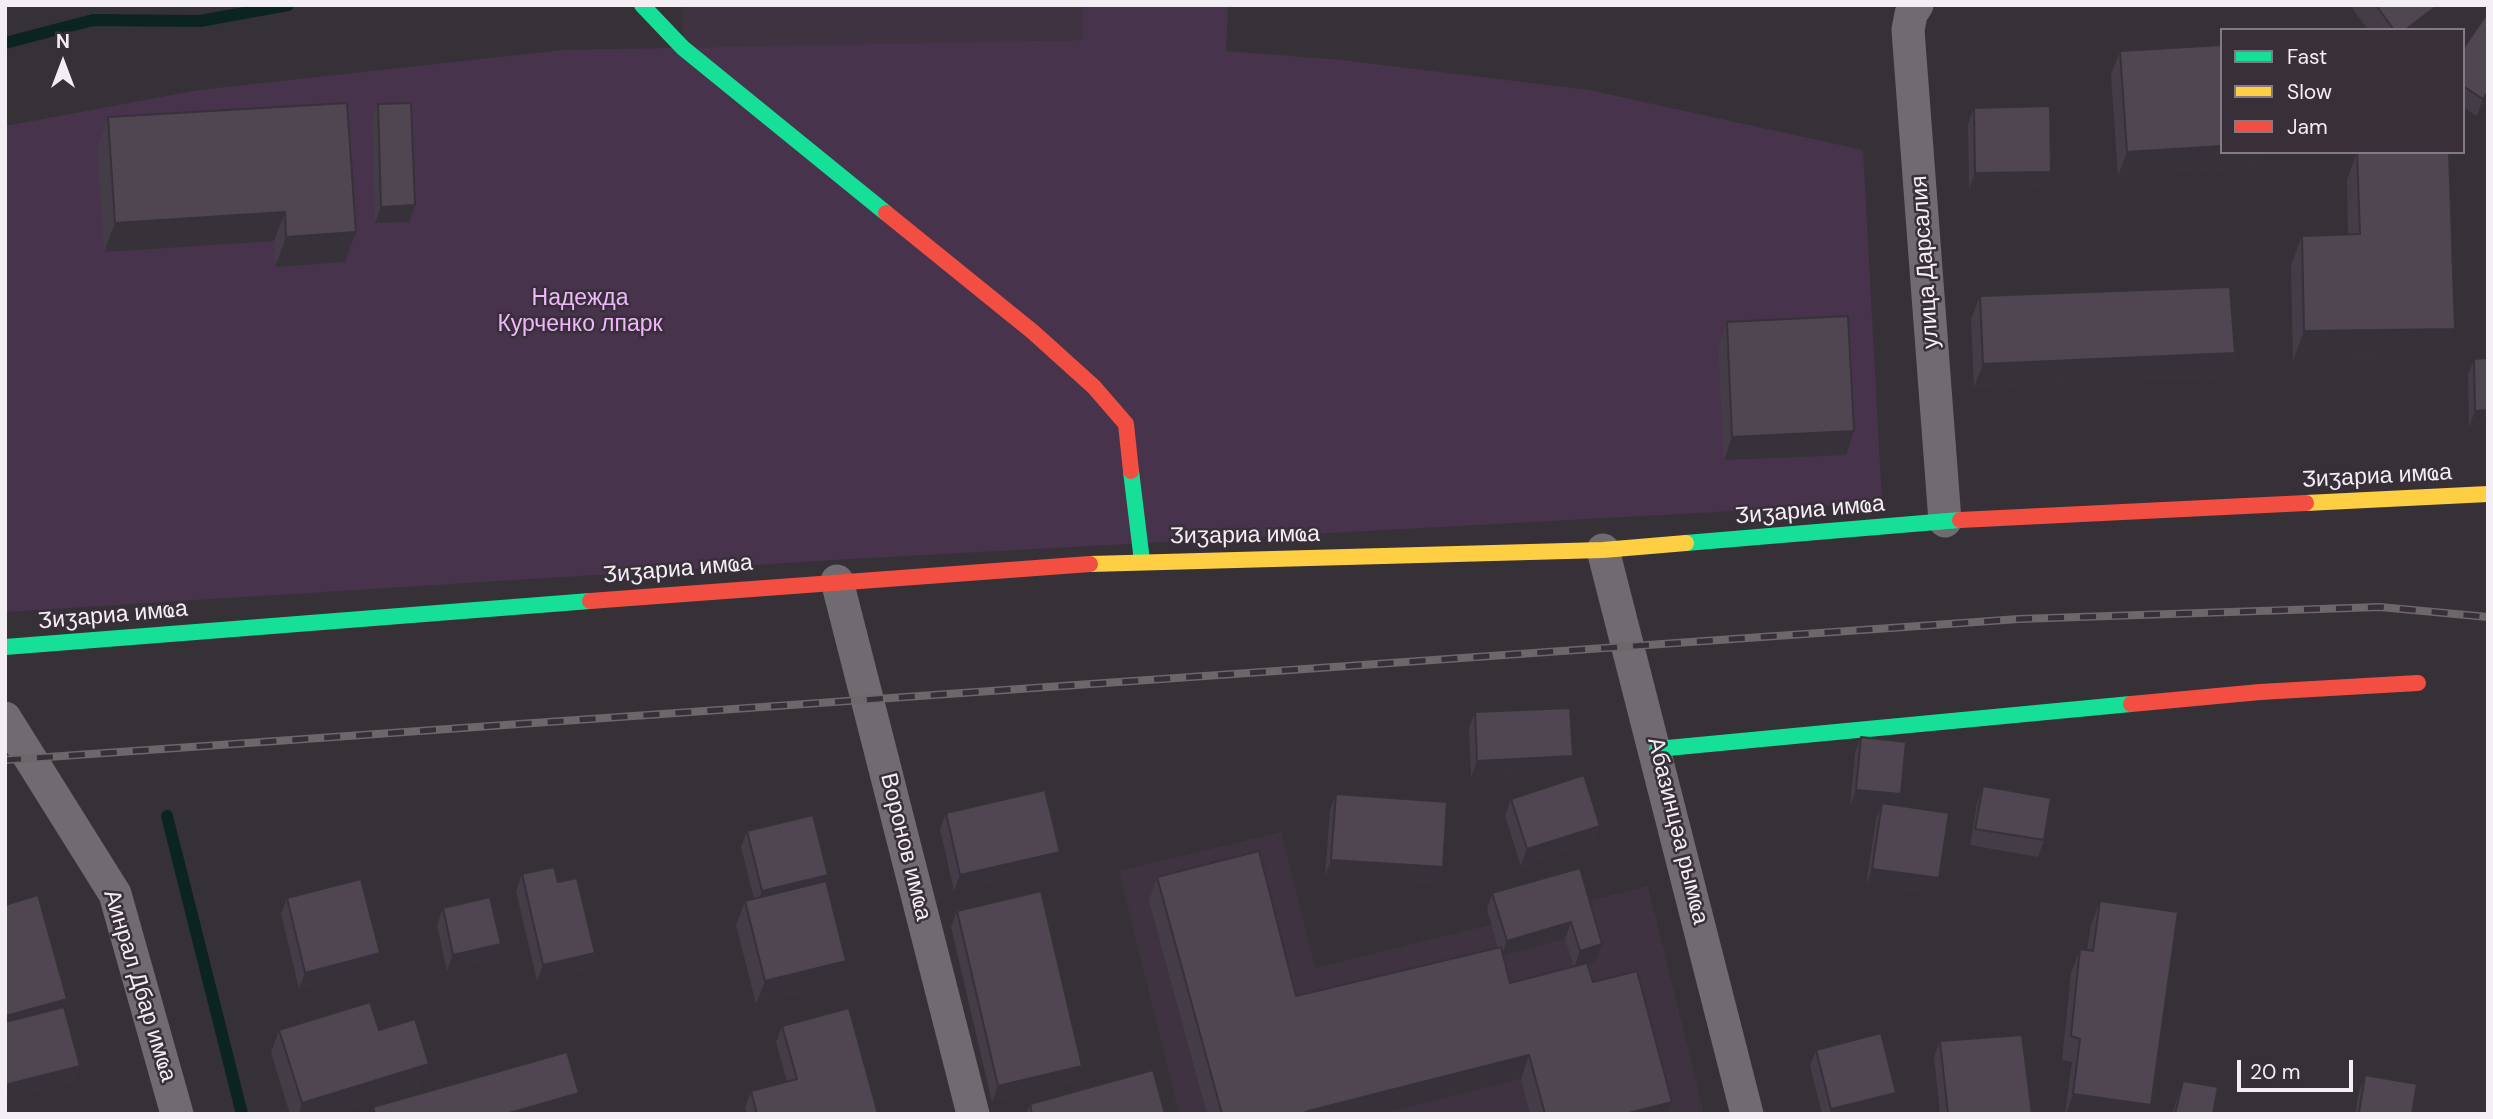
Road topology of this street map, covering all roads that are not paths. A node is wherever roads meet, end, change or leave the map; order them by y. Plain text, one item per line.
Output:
1 (642, 5) edge
2 (1917, 5) edge
3 (2488, 494) edge
4 (1945, 522) junction
5 (1603, 550) junction
6 (1142, 561) junction
7 (837, 580) junction
8 (5, 647) edge
9 (2418, 683) dead end
10 (5, 718) edge
11 (1657, 749) junction
12 (177, 1114) edge
13 (973, 1114) edge
14 (1747, 1114) edge

1 - 6 main road
2 - 4 street, улица Дарсалия
3 - 4 main road, Ӡиӡариа имҩа
4 - 5 main road, Ӡиӡариа имҩа
5 - 6 main road, Ӡиӡариа имҩа
5 - 11 street, Абазинцәа рымҩа
6 - 7 main road, Ӡиӡариа имҩа
7 - 8 main road, Ӡиӡариа имҩа
7 - 13 street, Воронов имҩа
9 - 11 main road
10 - 12 street, Аинрал Дбар имҩа
11 - 14 street, Абазинцәа рымҩа

